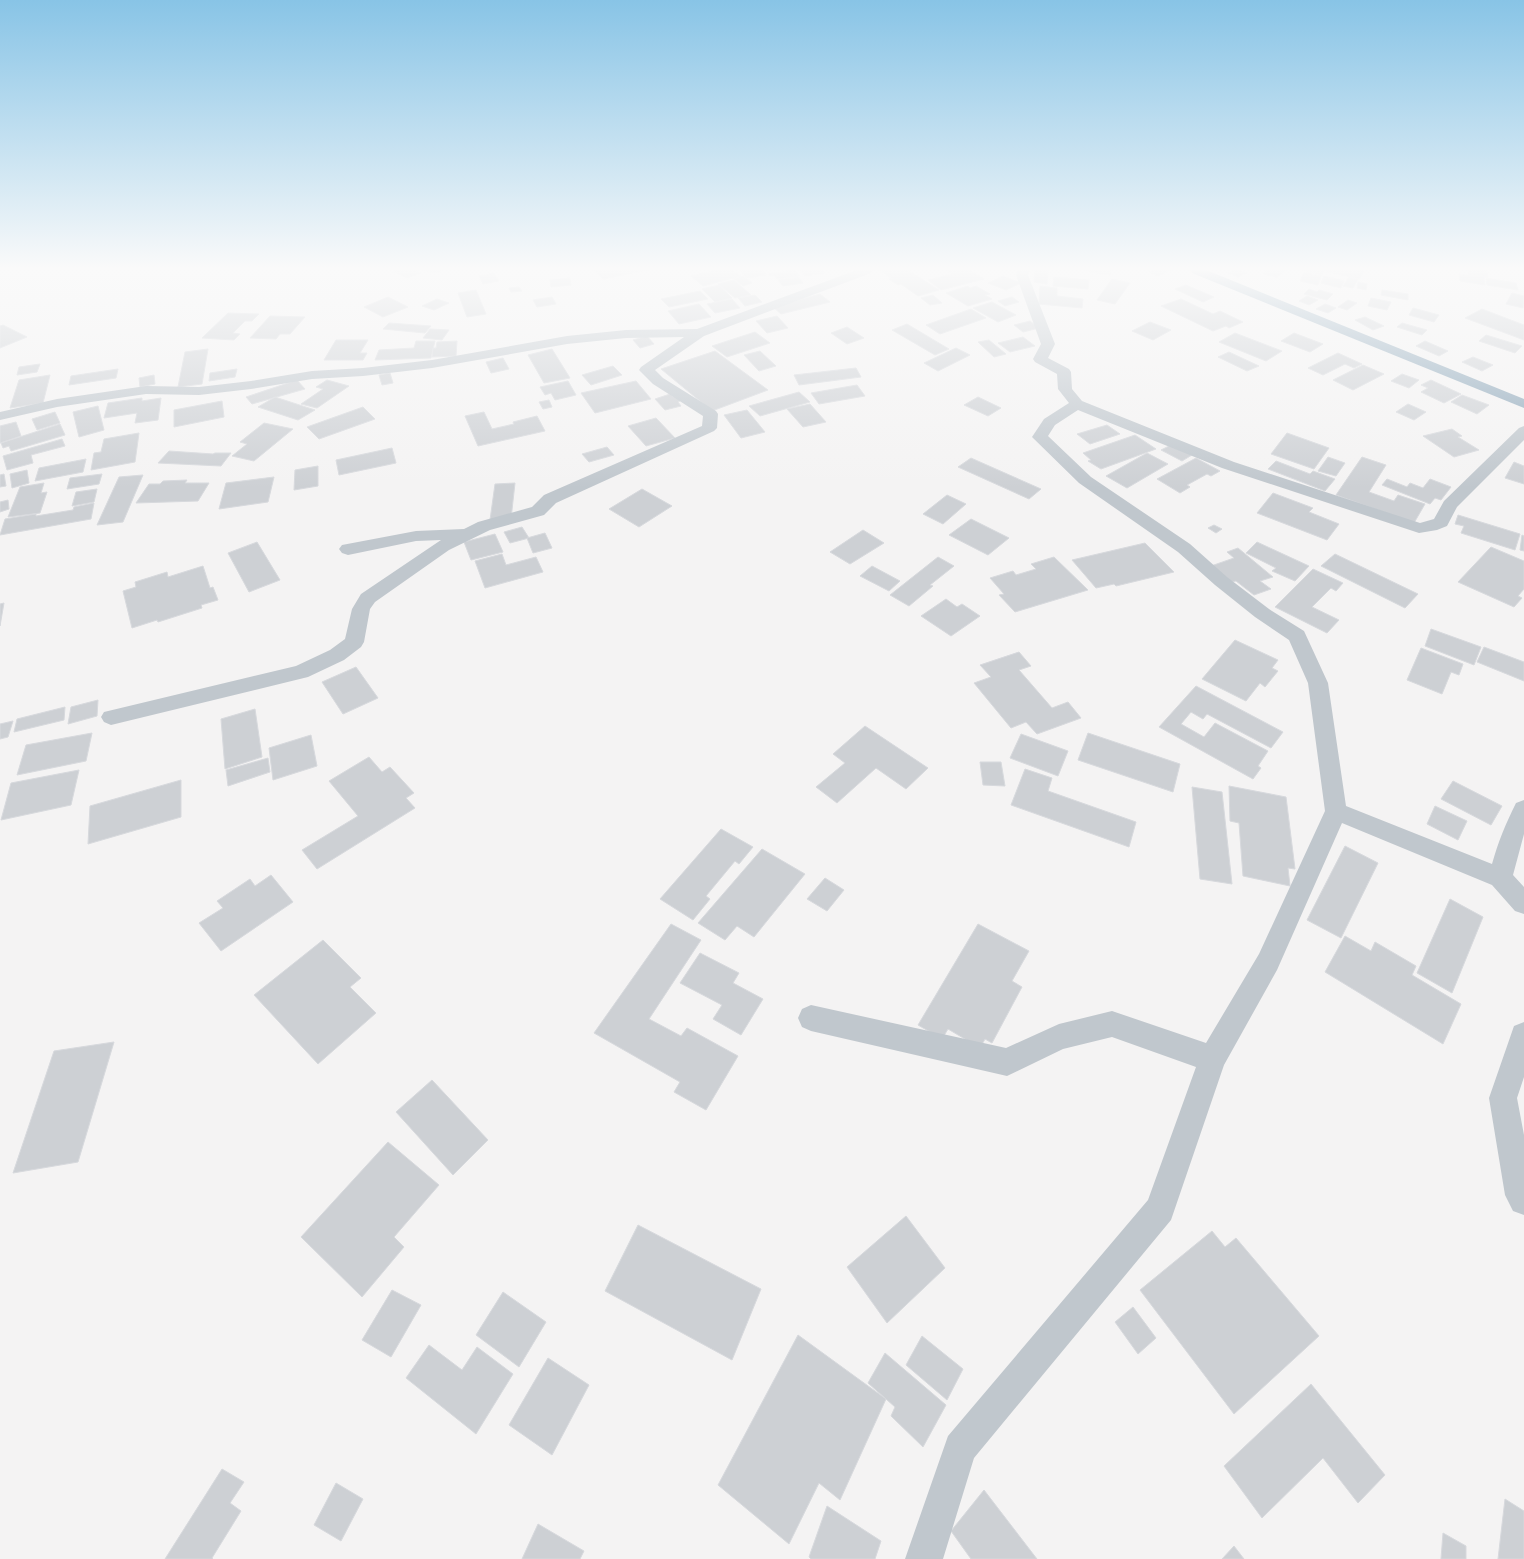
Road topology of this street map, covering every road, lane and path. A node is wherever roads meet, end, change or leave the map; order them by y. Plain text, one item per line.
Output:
1 (552, 343) edge
2 (685, 343) edge
3 (1048, 343) edge
4 (1374, 343) edge
5 (1077, 404) junction
6 (1524, 404) edge
7 (0, 416) edge
8 (1524, 432) edge
9 (467, 534) junction
10 (348, 549) dead end
11 (111, 717) dead end
12 (1524, 809) edge
13 (1336, 811) junction
14 (1500, 878) junction
15 (1524, 903) edge
16 (811, 1018) dead end
17 (1524, 1035) edge
18 (1212, 1059) junction
19 (1524, 1200) edge
20 (924, 1559) edge

1 - 7 street
2 - 9 street
3 - 5 street
4 - 6 highway
5 - 8 street
5 - 13 street
9 - 10 street
9 - 11 street
12 - 14 street
13 - 14 street
13 - 18 street
14 - 15 street
16 - 18 street
17 - 19 street
18 - 20 street

